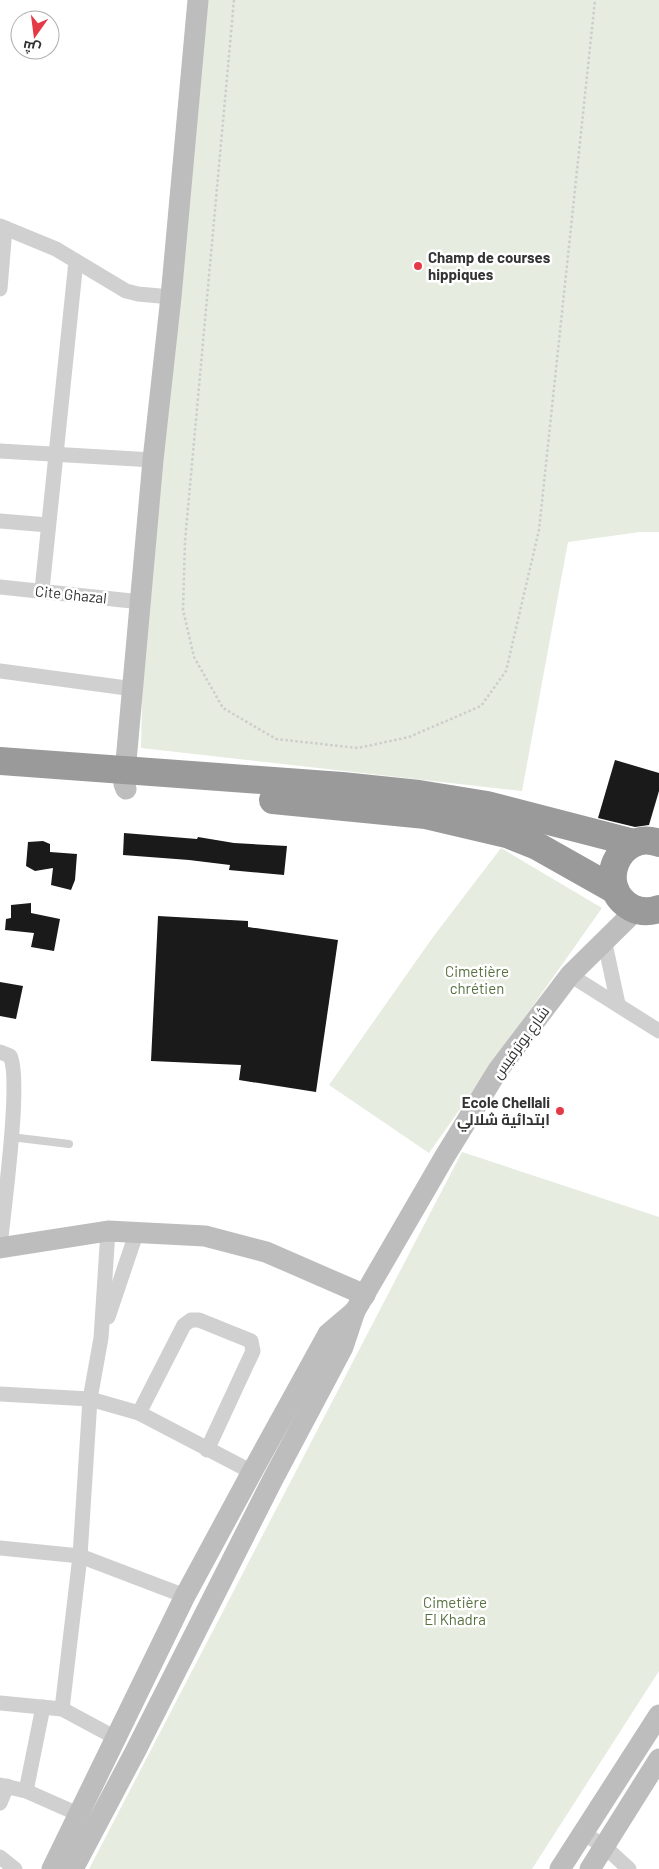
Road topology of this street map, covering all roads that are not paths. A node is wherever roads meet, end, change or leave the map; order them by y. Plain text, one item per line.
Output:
1 (198, 0) edge
2 (3, 227) edge
3 (1, 254) edge
4 (76, 261) junction
5 (0, 288) edge
6 (171, 297) junction
7 (0, 451) edge
8 (55, 456) junction
9 (153, 460) junction
10 (0, 521) edge
11 (48, 525) junction
12 (0, 587) edge
13 (42, 590) junction
14 (141, 602) junction
15 (0, 671) edge
16 (134, 689) junction
17 (0, 761) edge
18 (0, 778) edge
19 (126, 780) junction
20 (647, 843) edge
21 (615, 890) junction
22 (648, 910) edge
23 (604, 940) junction
24 (570, 975) junction
25 (618, 1004) junction
26 (659, 1031) edge
27 (0, 1052) edge
28 (11, 1137) junction
29 (69, 1144) dead end
30 (108, 1231) junction
31 (136, 1231) junction
32 (0, 1247) edge
33 (360, 1303) junction
34 (101, 1338) junction
35 (0, 1394) edge
36 (90, 1399) junction
37 (139, 1413) junction
38 (207, 1450) junction
39 (252, 1472) junction
40 (0, 1548) edge
41 (80, 1556) junction
42 (185, 1596) junction
43 (0, 1703) edge
44 (42, 1707) junction
45 (62, 1709) junction
46 (659, 1715) edge
47 (116, 1738) junction
48 (659, 1759) edge
49 (3, 1785) edge
50 (26, 1791) junction
51 (0, 1803) edge
52 (78, 1814) junction
53 (583, 1833) junction
54 (604, 1846) junction
55 (0, 1857) edge
56 (15, 1869) edge
57 (52, 1869) edge
58 (73, 1869) edge
59 (560, 1869) edge
60 (590, 1869) edge
61 (629, 1869) edge

1 - 6 street
2 - 3 street
2 - 4 street
3 - 5 street
4 - 6 street
4 - 8 street
6 - 9 street
7 - 8 street
8 - 9 street
8 - 11 street
9 - 14 street
10 - 11 street
11 - 13 street
12 - 13 street, Cite Ghazal
13 - 14 street, Cite Ghazal
14 - 16 street
15 - 16 street
16 - 19 street
17 - 19 highway
18 - 19 highway
19 - 20 highway
19 - 21 highway
20 - 21 highway
21 - 22 highway
22 - 23 street, شارع بوترفيس
23 - 24 street, شارع بوترفيس
23 - 25 street
24 - 25 street
24 - 33 street, شارع بوترفيس
25 - 26 street
27 - 28 street
28 - 29 lane
28 - 32 street
30 - 31 street
30 - 32 street
30 - 34 street
31 - 33 street
31 - 34 street
33 - 39 street
33 - 58 street
34 - 36 street
35 - 36 street
36 - 37 street
36 - 41 street
37 - 38 street
37 - 38 street
38 - 39 street
39 - 42 street
40 - 41 street
41 - 42 street
41 - 45 street
42 - 47 street
43 - 44 street
44 - 45 street
44 - 50 street
45 - 47 street
46 - 53 street
47 - 52 street
48 - 54 street
49 - 50 street
49 - 51 street
50 - 52 street
52 - 57 street
53 - 54 street
53 - 59 street
54 - 60 street
54 - 61 street
55 - 56 street

